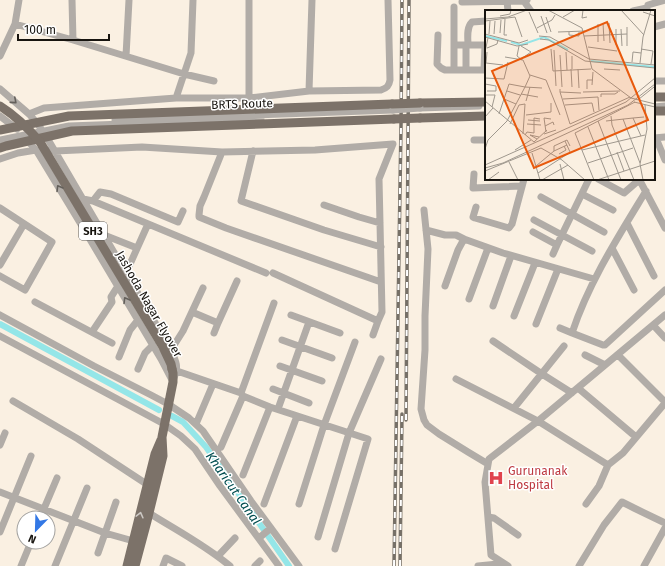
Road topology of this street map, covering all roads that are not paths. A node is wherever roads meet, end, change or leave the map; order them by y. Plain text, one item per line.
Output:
1 (19, 0) edge
2 (72, 0) edge
3 (129, 0) edge
4 (193, 0) edge
5 (249, 0) edge
6 (312, 0) edge
7 (388, 0) edge
8 (525, 0) edge
9 (665, 0) edge
10 (507, 1) junction
11 (462, 2) dead end
12 (648, 6) edge
13 (454, 7) dead end
14 (508, 10) edge
15 (530, 10) edge
16 (637, 10) edge
17 (485, 21) edge
18 (15, 24) junction
19 (665, 24) edge
20 (655, 27) edge
21 (438, 35) dead end
22 (73, 40) junction
23 (454, 45) junction
24 (467, 45) junction
25 (485, 45) edge
26 (0, 56) edge
27 (126, 56) junction
28 (466, 69) junction
29 (454, 70) junction
30 (485, 70) edge
31 (184, 74) junction
32 (214, 81) dead end
33 (0, 89) edge
34 (309, 91) junction
35 (176, 98) junction
36 (249, 98) junction
37 (665, 100) edge
38 (655, 101) edge
39 (485, 102) edge
40 (0, 106) edge
41 (485, 106) edge
42 (665, 106) edge
43 (655, 107) edge
44 (420, 111) junction
45 (665, 111) edge
46 (393, 112) junction
47 (485, 112) edge
48 (655, 112) edge
49 (29, 114) junction
50 (0, 116) edge
51 (485, 116) edge
52 (0, 123) edge
53 (0, 130) edge
54 (42, 130) junction
55 (19, 131) junction
56 (0, 137) edge
57 (665, 137) edge
58 (655, 138) edge
59 (0, 140) edge
60 (474, 140) dead end
61 (485, 140) edge
62 (0, 148) edge
63 (36, 150) junction
64 (55, 151) junction
65 (253, 151) junction
66 (222, 152) junction
67 (0, 159) edge
68 (665, 160) edge
69 (474, 174) dead end
70 (589, 180) edge
71 (600, 180) edge
72 (639, 180) edge
73 (523, 183) edge
74 (646, 191) junction
75 (582, 194) junction
76 (541, 197) dead end
77 (82, 199) junction
78 (93, 200) junction
79 (324, 205) dead end
80 (476, 207) dead end
81 (0, 208) edge
82 (424, 210) dead end
83 (613, 210) dead end
84 (183, 211) dead end
85 (572, 214) junction
86 (534, 220) dead end
87 (380, 223) junction
88 (627, 223) junction
89 (24, 224) junction
90 (148, 224) junction
91 (665, 228) edge
92 (426, 230) junction
93 (533, 232) dead end
94 (604, 232) dead end
95 (104, 235) junction
96 (562, 235) junction
97 (464, 239) junction
98 (557, 245) junction
99 (380, 247) junction
100 (137, 248) junction
101 (488, 248) junction
102 (612, 248) junction
103 (592, 252) dead end
104 (553, 254) dead end
105 (511, 256) junction
106 (535, 262) junction
107 (0, 265) edge
108 (558, 269) junction
109 (126, 273) junction
110 (0, 276) edge
111 (654, 276) dead end
112 (594, 278) junction
113 (237, 281) dead end
114 (381, 282) junction
115 (118, 286) junction
116 (445, 286) dead end
117 (203, 288) dead end
118 (634, 290) dead end
119 (665, 290) edge
120 (469, 300) dead end
121 (35, 302) dead end
122 (274, 303) dead end
123 (493, 306) dead end
124 (192, 312) junction
125 (0, 315) edge
126 (291, 315) dead end
127 (665, 315) edge
128 (514, 316) dead end
129 (138, 320) junction
130 (378, 321) junction
131 (309, 322) junction
132 (218, 323) junction
133 (536, 324) dead end
134 (654, 325) junction
135 (560, 328) dead end
136 (92, 332) junction
137 (214, 333) dead end
138 (340, 333) dead end
139 (572, 333) junction
140 (373, 335) dead end
141 (0, 336) edge
142 (665, 338) edge
143 (282, 340) dead end
144 (355, 342) dead end
145 (493, 342) dead end
146 (112, 343) dead end
147 (152, 345) junction
148 (564, 346) dead end
149 (300, 347) junction
150 (171, 350) junction
151 (585, 354) dead end
152 (618, 354) junction
153 (119, 357) dead end
154 (332, 358) dead end
155 (381, 359) dead end
156 (605, 365) junction
157 (280, 366) dead end
158 (138, 369) dead end
159 (175, 370) junction
160 (291, 370) junction
161 (542, 374) junction
162 (456, 379) dead end
163 (322, 381) dead end
164 (173, 382) junction
165 (213, 384) junction
166 (273, 389) dead end
167 (575, 390) junction
168 (283, 393) junction
169 (242, 395) junction
170 (13, 401) dead end
171 (309, 402) dead end
172 (665, 403) edge
173 (168, 404) junction
174 (274, 408) junction
175 (514, 408) junction
176 (296, 416) junction
177 (538, 421) junction
178 (164, 424) junction
179 (196, 424) junction
180 (324, 425) junction
181 (5, 433) dead end
182 (349, 433) junction
183 (162, 437) junction
184 (636, 437) junction
185 (0, 445) edge
186 (221, 447) dead end
187 (30, 456) dead end
188 (488, 464) junction
189 (608, 465) junction
190 (243, 474) dead end
191 (56, 478) dead end
192 (148, 485) junction
193 (87, 488) dead end
194 (0, 492) edge
195 (14, 497) junction
196 (116, 502) dead end
197 (264, 504) dead end
198 (299, 504) dead end
199 (586, 504) dead end
200 (44, 509) junction
201 (149, 513) junction
202 (488, 517) junction
203 (74, 521) junction
204 (665, 523) edge
205 (271, 528) junction
206 (665, 528) edge
207 (0, 532) edge
208 (106, 533) junction
209 (518, 535) dead end
210 (318, 537) dead end
211 (235, 538) dead end
212 (259, 538) junction
213 (137, 542) junction
214 (335, 549) dead end
215 (28, 550) edge
216 (98, 553) dead end
217 (218, 556) junction
218 (498, 563) edge
219 (21, 566) edge
220 (55, 566) edge
221 (127, 566) edge
222 (135, 566) edge
223 (163, 566) edge
224 (182, 566) edge
225 (230, 566) edge
226 (279, 566) edge
227 (299, 566) edge
228 (478, 566) edge
229 (508, 566) edge
230 (579, 566) edge
231 (644, 566) edge

1 - 18 street
2 - 22 street
3 - 27 street
4 - 31 street
5 - 36 street
6 - 34 street
7 - 34 street
8 - 10 street
8 - 15 street
9 - 12 street
10 - 11 street
10 - 14 street
12 - 16 street
13 - 23 street
17 - 24 street
18 - 22 street
18 - 26 street
19 - 20 street
21 - 29 street
22 - 27 street
23 - 24 street
23 - 29 street
24 - 25 street
24 - 28 street
25 - 30 street
27 - 31 street
28 - 29 street
28 - 30 street
31 - 32 street
31 - 35 street
33 -> 49 street
34 - 36 street
35 - 36 street
35 - 49 street
37 - 38 street
39 - 44 main road
40 - 159 main road, Jashoda Nagar Flyover / SH3, bridge
41 - 44 street
42 - 43 street
44 - 46 main road, bridge
44 - 46 main road, bridge
44 - 47 street
44 - 51 main road
45 - 48 main road
46 - 54 main road
46 - 54 main road
49 - 54 street
50 - 55 street, SH3
52 - 55 street
53 - 55 main road
54 - 55 main road
54 - 55 main road
54 - 64 street
55 - 56 street
55 - 59 street
55 - 62 main road
55 - 63 street, SH3
57 - 58 street
58 - 68 street
60 - 61 street
63 - 64 street
63 - 67 street
115 -> 63 street, SH3
64 - 66 street
64 - 77 street
65 - 66 street
65 - 87 street
65 - 99 street
66 - 114 street
69 - 73 street
70 - 75 street
71 - 72 street
72 - 74 street
73 - 80 street
74 - 88 street
74 - 91 street
75 - 83 street
75 - 85 street
76 - 85 street
77 - 78 street
77 - 95 street, SH3
78 - 84 street
78 - 90 street
79 - 87 street
81 - 89 street
82 - 92 street
85 - 94 street
85 - 96 street
86 - 96 street
87 - 99 street
88 - 102 street
88 - 111 street
89 - 107 street
89 - 110 street
90 - 100 street
90 - 130 street
92 - 97 street
92 - 188 street
93 - 98 street
95 - 100 street
95 - 109 street, SH3
96 - 98 street
96 - 103 street
97 - 101 street
97 - 116 street
98 - 104 street
99 - 114 street
100 - 109 street
101 - 105 street
101 - 120 street
102 - 112 street
102 - 118 street
105 - 106 street
105 - 123 street
106 - 108 street
106 - 128 street
108 - 112 street
108 - 133 street
109 - 150 street, SH3
112 - 139 street
113 - 132 street
114 - 130 street
129 -> 115 street, SH3
115 - 136 street
117 - 124 street
119 - 139 street
121 - 136 street
122 - 169 street
124 - 132 street
124 - 150 street
125 - 173 street
126 - 131 street
127 - 134 street
129 - 147 street, SH3
129 - 153 street
130 - 140 street
131 - 138 street
131 - 149 street
132 - 137 street
134 - 142 street
134 - 152 street
135 - 139 street
136 - 146 street
141 - 178 street
143 - 149 street
144 - 180 street
145 - 161 street
147 - 158 street
147 - 164 street, SH3
148 - 161 street
149 - 154 street
149 - 160 street
150 - 159 street, SH3
151 - 156 street
152 - 156 street
152 - 172 street
155 - 182 street
156 - 167 street
157 - 160 street
159 - 164 main road, Jashoda Nagar Flyover / SH3
159 - 165 street
160 - 163 street
160 - 168 street
161 - 167 street
161 - 175 street
162 - 175 street
164 - 173 main road, SH3
165 - 169 street
165 - 179 street
166 - 168 street
167 - 177 street
167 - 184 street
168 - 171 street
168 - 174 street
169 - 174 street
169 - 186 street
170 - 192 street
172 - 184 street
173 - 178 main road, SH3
173 - 179 street
174 - 176 street
174 - 190 street
175 - 177 street
176 - 180 street
176 - 197 street
177 - 188 street
177 - 189 street
178 - 183 main road
178 - 212 street
179 - 205 street
180 - 182 street
180 - 198 street
181 - 185 street
182 - 210 street
182 - 214 street
183 - 192 main road
183 - 201 main road
184 - 189 street
187 - 195 street
188 - 202 street
189 - 199 street
191 - 200 street
213 -> 192 main road
193 - 203 street
194 - 195 street
195 - 200 street
195 - 207 street
196 - 208 street
200 - 203 street
201 - 213 main road
201 - 217 street
202 - 209 street
202 - 218 street
203 - 208 street
203 - 220 street
204 - 230 street
205 - 212 street
205 - 227 street
206 - 231 street
208 - 213 street
208 - 216 street
211 - 217 street
212 - 226 street
213 - 221 main road
213 - 222 main road
215 - 219 street
217 - 225 street
218 - 228 street
218 - 229 street
223 - 224 street

